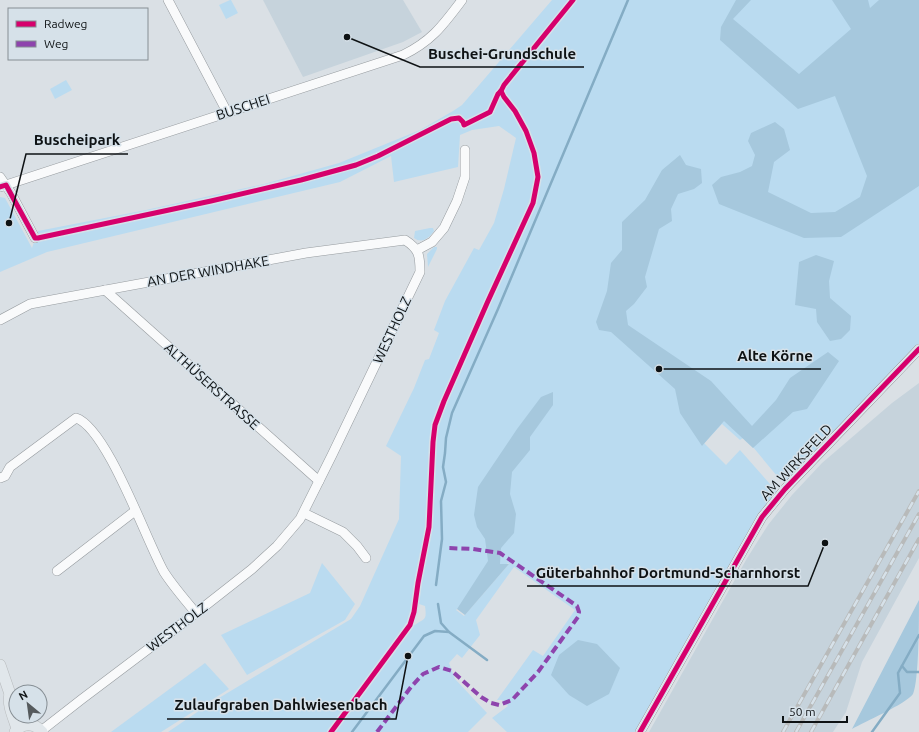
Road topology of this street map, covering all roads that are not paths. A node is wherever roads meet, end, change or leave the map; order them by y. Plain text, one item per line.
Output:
1 (168, 0) edge
2 (462, 0) edge
3 (227, 112) junction
4 (466, 150) dead end
5 (0, 177) edge
6 (3, 186) edge
7 (35, 238) dead end
8 (417, 250) junction
9 (105, 290) junction
10 (0, 320) edge
11 (919, 349) edge
12 (0, 478) edge
13 (319, 481) junction
14 (135, 511) junction
15 (304, 513) junction
16 (366, 558) dead end
17 (57, 571) dead end
18 (196, 613) junction
19 (0, 665) edge
20 (8, 685) edge
21 (20, 725) edge
22 (42, 732) edge
23 (640, 732) edge

1 - 3 street
2 - 3 street, BUSCHEI
3 - 6 street, BUSCHEI
4 - 8 street
5 - 6 street
6 - 7 street
8 - 9 street, AN DER WINDHAKE
8 - 13 street, WESTHOLZ
9 - 10 street, AN DER WINDHAKE
9 - 13 street, ALTHÜSERSTRASSE
11 - 23 street, AM WIRKSFELD
12 - 14 street
13 - 15 street, WESTHOLZ
14 - 17 street
14 - 18 street
15 - 16 street
15 - 18 street, WESTHOLZ
18 - 22 street, WESTHOLZ
19 - 20 main road
21 - 22 main road

